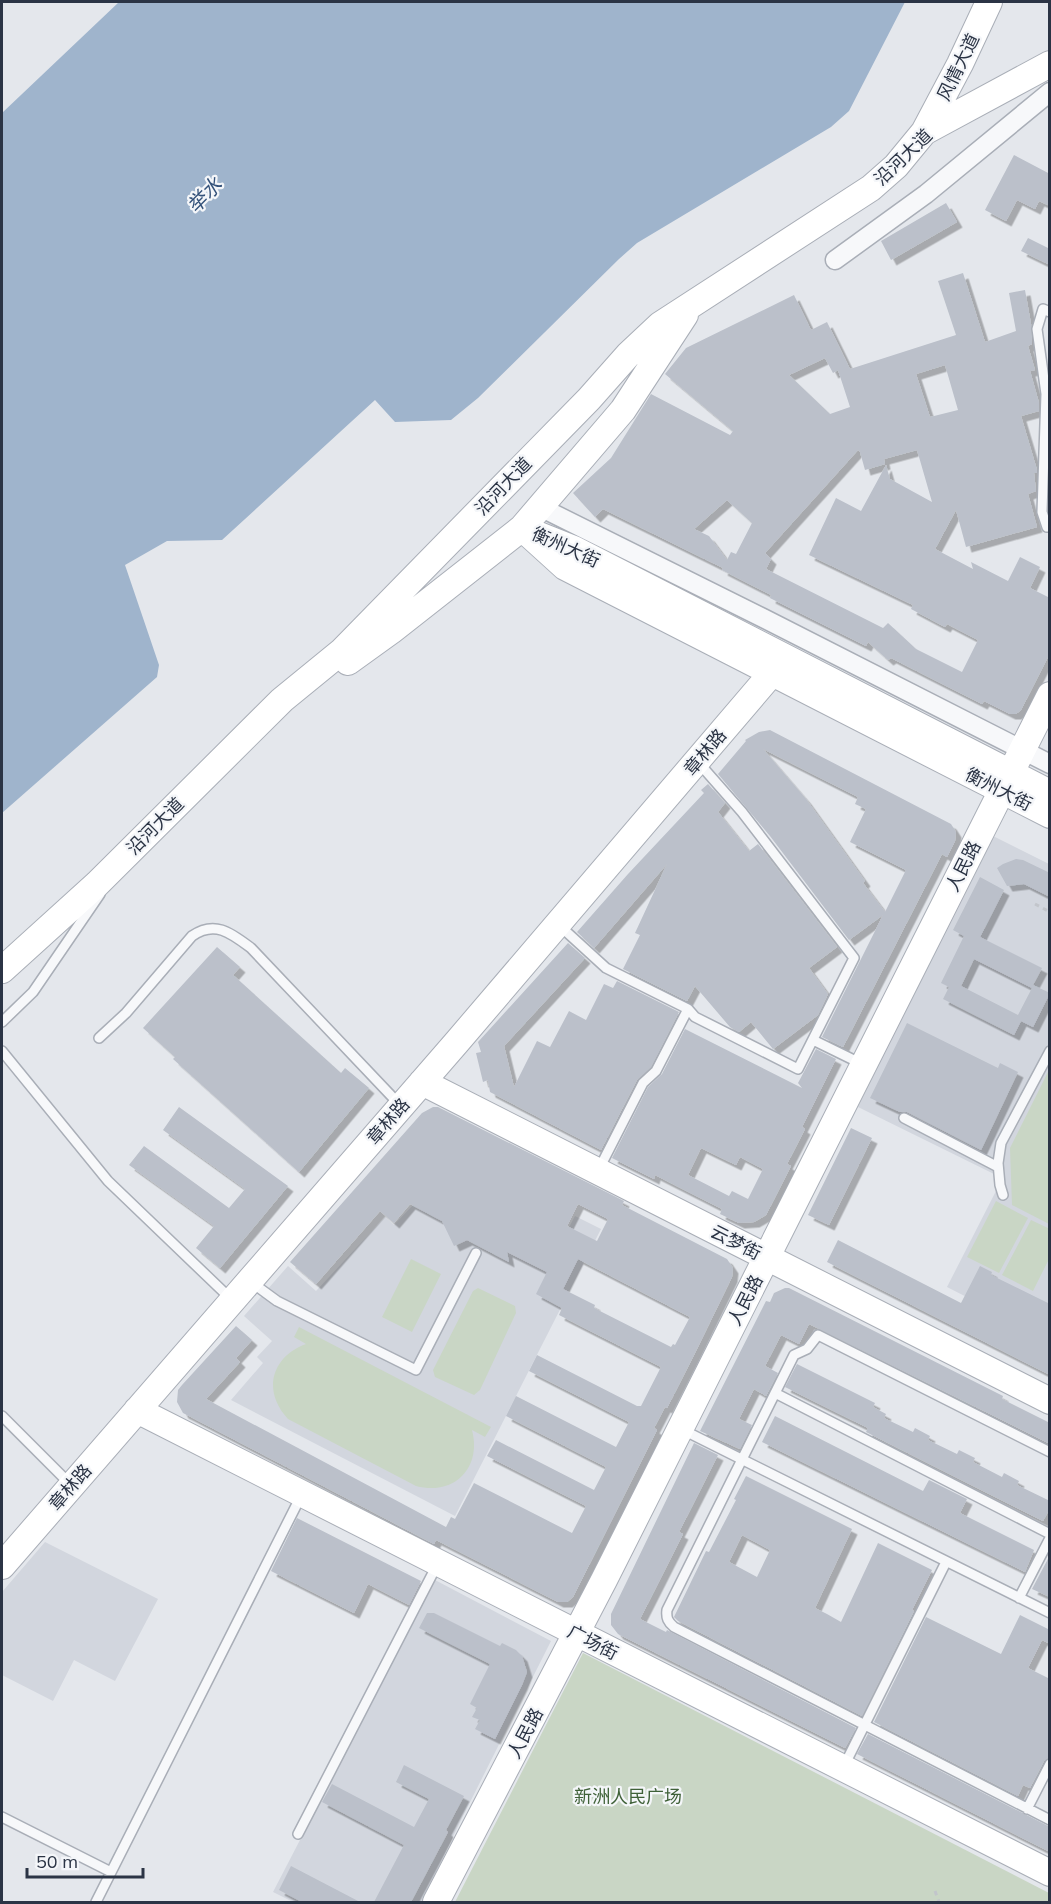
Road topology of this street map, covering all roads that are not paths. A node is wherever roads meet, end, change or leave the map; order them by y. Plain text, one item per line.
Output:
1 (989, 2) edge
2 (1050, 64) edge
3 (1045, 102) edge
4 (924, 132) junction
5 (835, 260) dead end
6 (692, 304) junction
7 (1050, 312) edge
8 (540, 507) junction
9 (1050, 527) edge
10 (522, 528) junction
11 (772, 673) junction
12 (304, 682) junction
13 (1050, 695) edge
14 (698, 761) junction
15 (1050, 764) edge
16 (1011, 771) junction
17 (1050, 793) edge
18 (1050, 815) edge
19 (108, 872) junction
20 (558, 924) junction
21 (2, 970) edge
22 (687, 1009) junction
23 (2, 1022) edge
24 (99, 1038) dead end
25 (813, 1040) junction
26 (2, 1051) edge
27 (1050, 1051) edge
28 (863, 1065) junction
29 (422, 1082) junction
30 (401, 1106) junction
31 (904, 1118) dead end
32 (998, 1167) junction
33 (597, 1172) junction
34 (1003, 1195) dead end
35 (476, 1253) dead end
36 (766, 1257) junction
37 (249, 1281) junction
38 (232, 1300) junction
39 (775, 1393) junction
40 (1050, 1401) edge
41 (137, 1410) junction
42 (2, 1416) edge
43 (681, 1428) junction
44 (1050, 1452) edge
45 (742, 1459) junction
46 (71, 1485) junction
47 (302, 1494) junction
48 (1050, 1536) edge
49 (946, 1562) junction
50 (438, 1563) junction
51 (2, 1566) edge
52 (1019, 1598) junction
53 (1050, 1613) edge
54 (577, 1633) junction
55 (864, 1725) junction
56 (1050, 1764) edge
57 (843, 1768) junction
58 (1027, 1809) junction
59 (2, 1817) edge
60 (1050, 1820) edge
61 (297, 1834) dead end
62 (111, 1872) junction
63 (1050, 1873) edge
64 (96, 1902) edge
65 (436, 1902) edge

1 - 4 street, 风情大道
2 - 4 street, 沿河大道
3 - 5 street
4 - 6 street, 沿河大道
6 - 8 street
6 - 12 street, 沿河大道
7 - 9 lane
8 - 10 street
8 - 16 street
10 - 11 street, 衡州大街
10 - 12 street
10 - 16 street, 衡州大街
11 - 14 street, 章林路
11 - 16 street, 衡州大街
12 - 19 street, 沿河大道
13 - 16 street, 人民路
14 - 20 street, 章林路
14 - 25 lane
15 - 16 street
16 - 17 street, 衡州大街
16 - 18 street, 衡州大街
16 - 28 street, 人民路
19 - 21 street, 沿河大道
19 - 23 lane
20 - 22 lane
20 - 29 street, 章林路
22 - 25 lane
22 - 33 lane
24 - 30 lane
25 - 28 lane
26 - 38 lane
27 - 32 lane
28 - 36 street, 人民路
29 - 30 street, 章林路
29 - 33 street, 云梦街
30 - 37 street, 章林路
31 - 32 lane
32 - 34 lane
33 - 36 street, 云梦街
35 - 37 lane
36 - 40 street, 云梦街
36 - 43 street, 人民路
37 - 38 street, 章林路
38 - 41 street, 章林路
39 - 44 lane
39 - 45 lane
39 - 48 lane
41 - 46 street, 章林路
41 - 47 street, 广场街
42 - 46 lane
43 - 45 lane
43 - 54 street, 人民路
45 - 49 lane
45 - 55 lane
46 - 51 street, 章林路
47 - 50 street, 广场街
47 - 62 lane
48 - 52 lane
49 - 52 lane
49 - 55 lane
50 - 54 street, 广场街
50 - 61 lane
52 - 53 lane
54 - 57 street, 广场街
54 - 65 street, 人民路
55 - 57 lane
55 - 58 lane
56 - 58 lane
57 - 63 street, 广场街
58 - 60 lane
59 - 62 lane
62 - 64 lane

